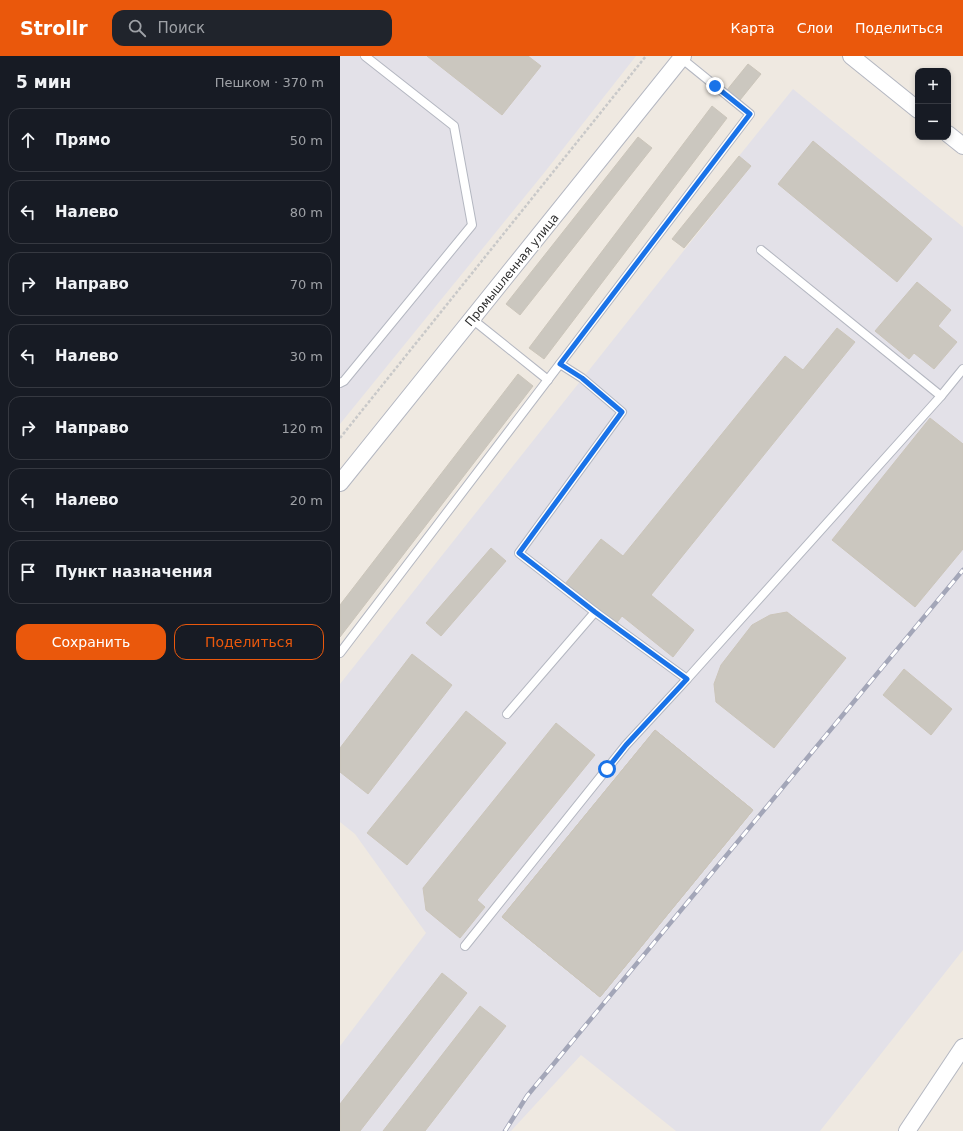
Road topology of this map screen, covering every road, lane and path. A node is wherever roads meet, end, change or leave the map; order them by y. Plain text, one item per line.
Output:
1 (365, 56) edge
2 (646, 56) edge
3 (851, 56) edge
4 (682, 57) edge
5 (915, 108) edge
6 (951, 136) edge
7 (963, 146) edge
8 (761, 250) dead end
9 (472, 319) junction
10 (560, 364) junction
11 (963, 369) edge
12 (548, 380) junction
13 (340, 383) edge
14 (941, 396) junction
15 (340, 438) edge
16 (340, 483) edge
17 (595, 612) junction
18 (340, 653) edge
19 (687, 679) junction
20 (507, 714) dead end
21 (465, 946) dead end
22 (963, 1047) edge
23 (907, 1131) edge

1 - 13 lane
2 - 15 path
3 - 5 street
4 - 9 street, Промышленная улица
4 - 10 lane
6 - 7 street
8 - 14 lane
9 - 12 lane
9 - 16 street, Промышленная улица
10 - 12 lane
10 - 17 lane
11 - 14 lane
12 - 18 lane
14 - 19 lane
17 - 19 lane
17 - 20 lane
19 - 21 lane
22 - 23 street

